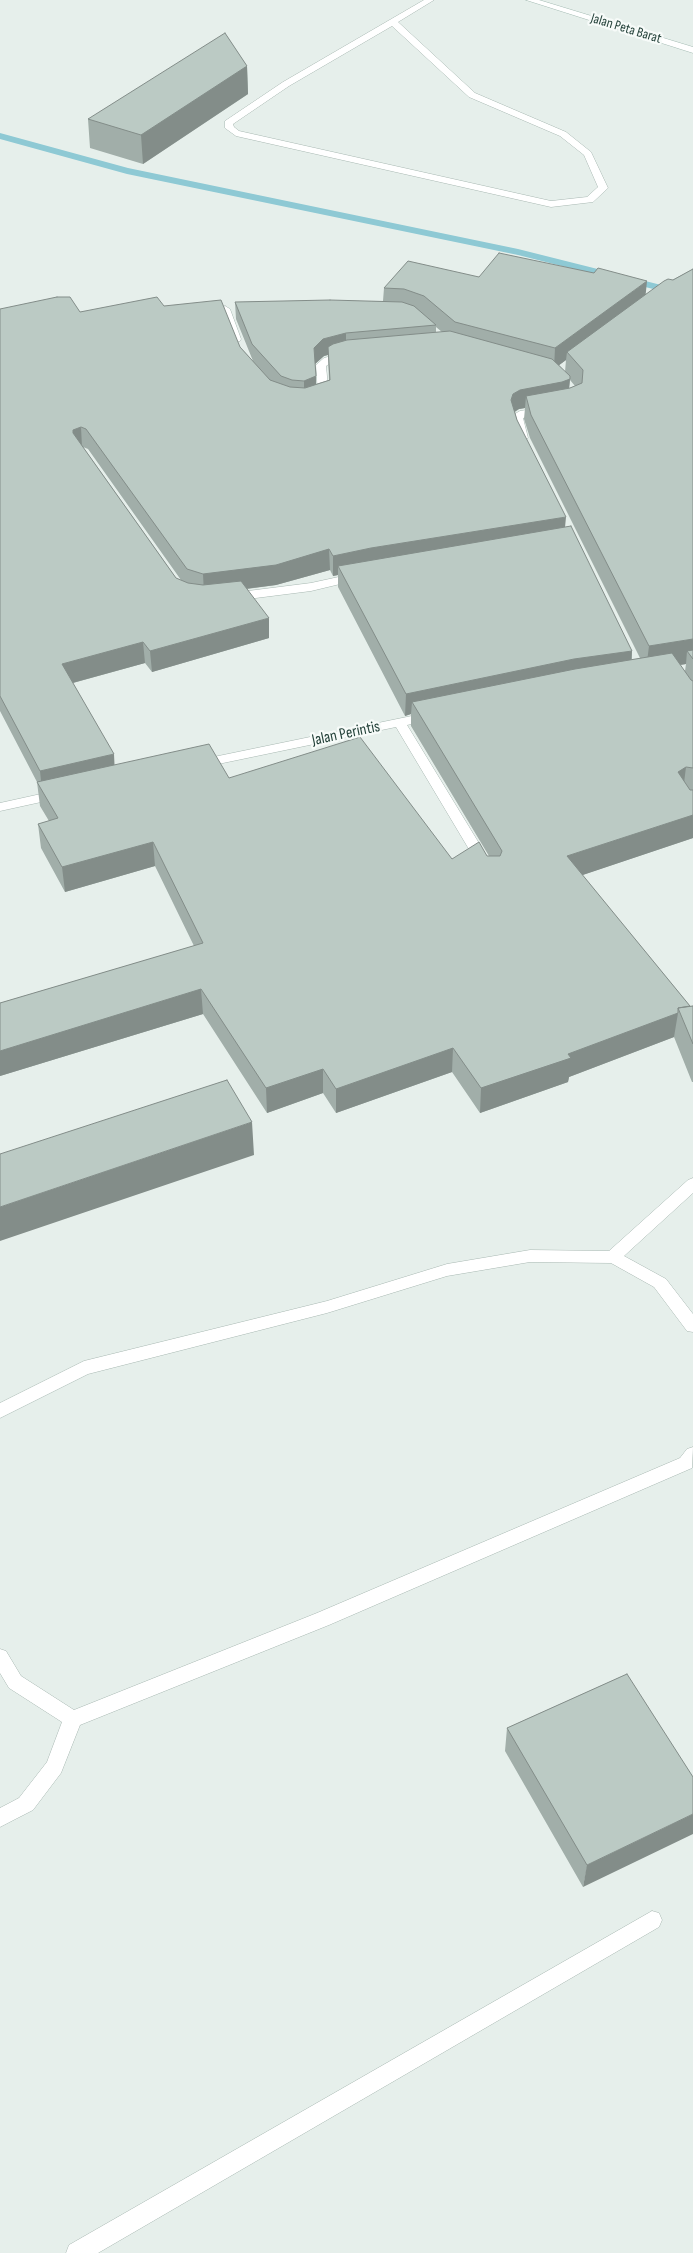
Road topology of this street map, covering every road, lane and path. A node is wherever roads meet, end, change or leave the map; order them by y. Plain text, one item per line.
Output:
1 (430, 0) edge
2 (530, 0) edge
3 (393, 22) junction
4 (693, 50) edge
5 (225, 310) edge
6 (239, 345) edge
7 (355, 354) edge
8 (305, 403) edge
9 (556, 408) edge
10 (529, 449) edge
11 (371, 574) edge
12 (224, 598) edge
13 (448, 713) edge
14 (400, 723) junction
15 (188, 766) edge
16 (74, 790) edge
17 (0, 807) edge
18 (492, 876) edge
19 (693, 1184) edge
20 (613, 1257) junction
21 (693, 1326) edge
22 (0, 1411) edge
23 (693, 1454) edge
24 (0, 1657) edge
25 (73, 1719) junction
26 (0, 1818) edge
27 (652, 1920) dead end
28 (77, 2253) edge

1 - 3 street
2 - 4 street, Jalan Peta Barat
3 - 3 street
5 - 6 street
7 - 8 street
9 - 10 street
11 - 12 street
13 - 14 street, Jalan Perintis
14 - 15 street, Jalan Perintis
14 - 18 street
16 - 17 street
19 - 20 street
20 - 21 street
20 - 22 street
23 - 25 street
24 - 25 street
25 - 26 street
27 - 28 street

